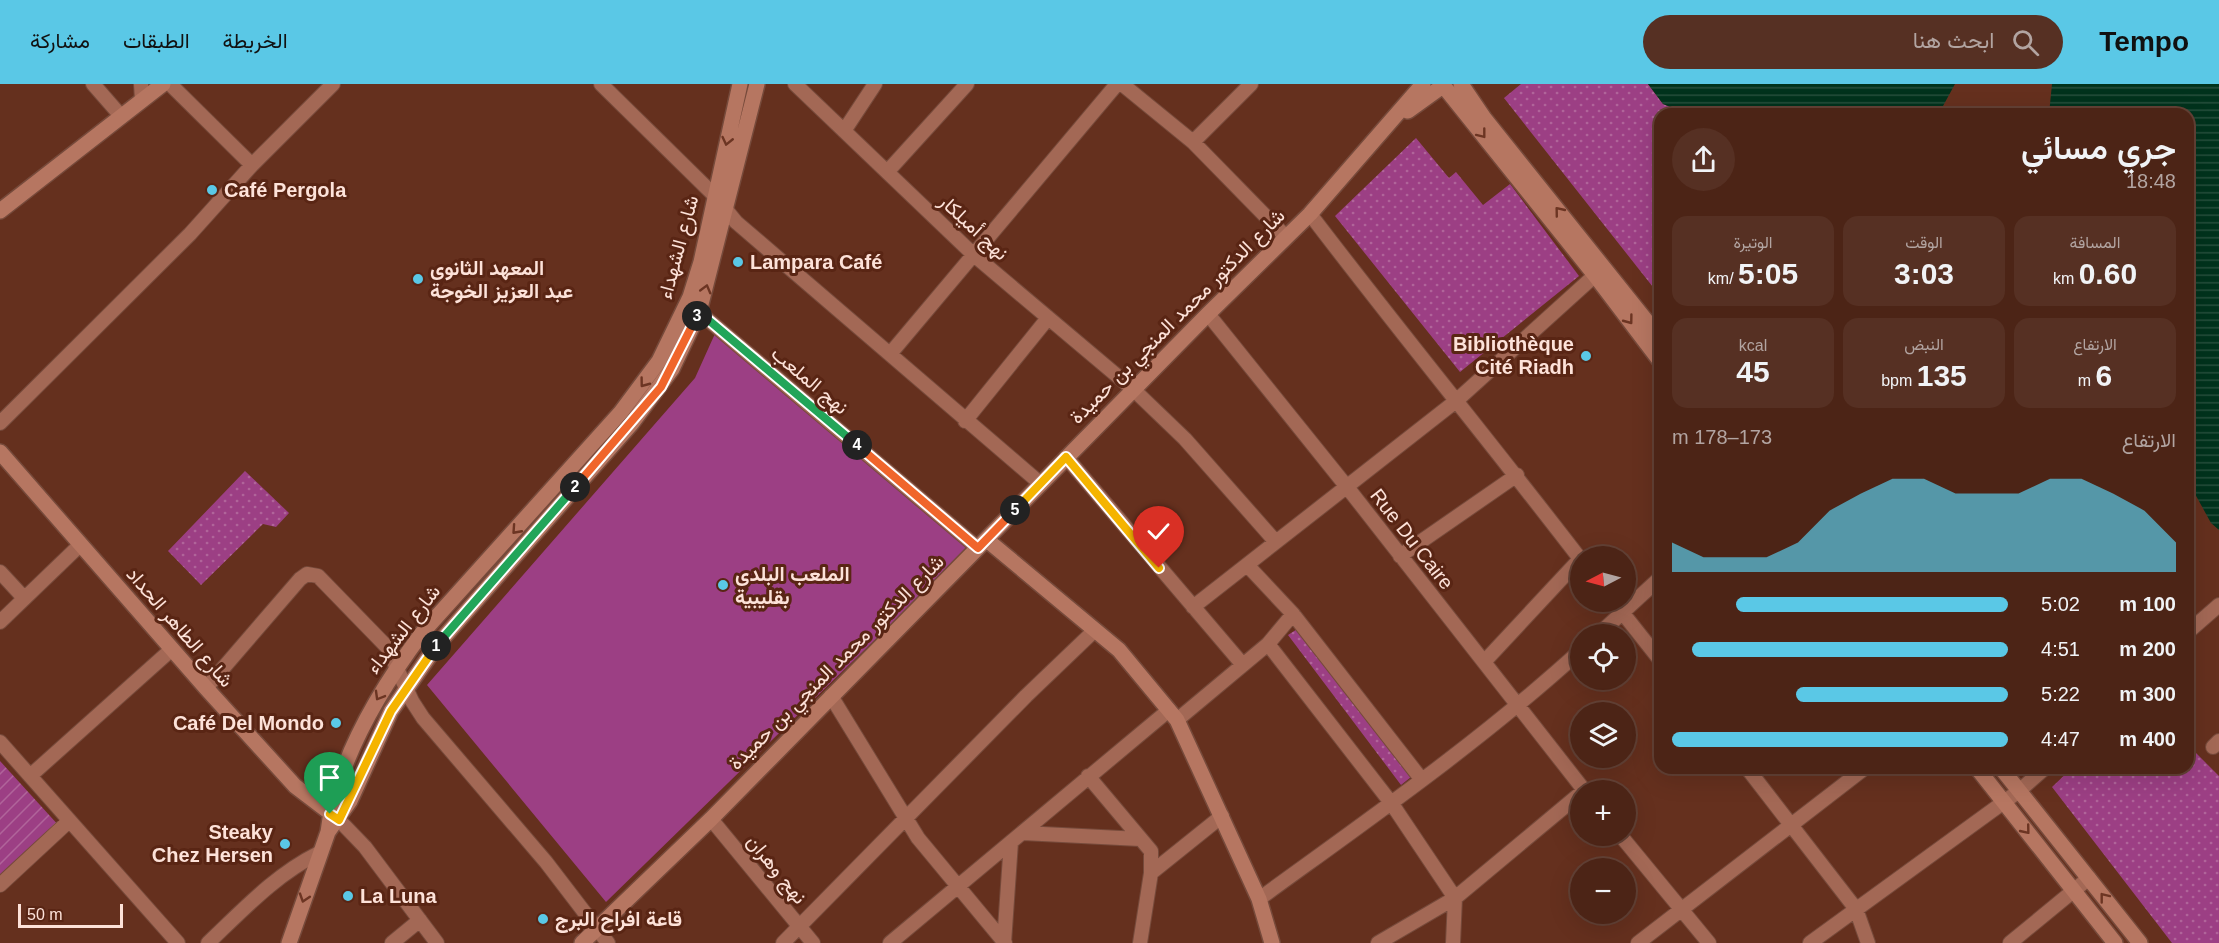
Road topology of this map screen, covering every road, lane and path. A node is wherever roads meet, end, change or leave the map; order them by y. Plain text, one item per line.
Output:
1 (93, 84) edge
2 (141, 84) edge
3 (163, 84) edge
4 (170, 84) edge
5 (333, 84) edge
6 (600, 84) edge
7 (740, 84) edge
8 (756, 84) edge
9 (795, 84) edge
10 (876, 84) edge
11 (967, 84) edge
12 (1117, 84) edge
13 (1122, 84) edge
14 (1251, 84) edge
15 (1423, 84) edge
16 (1447, 86) edge
17 (142, 100) junction
18 (121, 116) junction
19 (1391, 123) junction
20 (844, 131) junction
21 (1193, 142) junction
22 (252, 165) junction
23 (888, 171) junction
24 (714, 195) junction
25 (0, 211) edge
26 (727, 211) junction
27 (1310, 214) junction
28 (1286, 236) junction
29 (975, 256) junction
30 (1599, 271) junction
31 (699, 312) junction
32 (1208, 314) junction
33 (1048, 318) junction
34 (1654, 332) edge
35 (1654, 352) edge
36 (890, 354) junction
37 (666, 365) junction
38 (1134, 390) junction
39 (1456, 401) junction
40 (965, 421) junction
41 (0, 423) edge
42 (0, 452) edge
43 (1066, 457) junction
44 (1517, 475) junction
45 (1041, 484) junction
46 (1347, 487) junction
47 (1276, 542) junction
48 (80, 544) junction
49 (982, 544) junction
50 (1571, 546) edge
51 (1400, 556) junction
52 (1248, 566) junction
53 (1570, 571) edge
54 (0, 572) edge
55 (1654, 582) edge
56 (1636, 595) edge
57 (24, 598) junction
58 (2219, 605) edge
59 (1193, 607) junction
60 (1623, 612) edge
61 (1293, 614) junction
62 (0, 622) edge
63 (2194, 627) edge
64 (1095, 630) junction
65 (1268, 644) junction
66 (172, 649) junction
67 (1654, 652) edge
68 (1570, 661) edge
69 (1484, 662) junction
70 (1243, 665) junction
71 (396, 668) junction
72 (206, 688) junction
73 (405, 688) junction
74 (831, 696) junction
75 (1518, 707) junction
76 (1173, 715) junction
77 (0, 742) edge
78 (1752, 774) edge
79 (1857, 774) edge
80 (1982, 774) edge
81 (2006, 774) edge
82 (2038, 774) edge
83 (30, 776) junction
84 (1088, 776) junction
85 (1422, 780) junction
86 (1573, 780) edge
87 (2019, 791) junction
88 (2003, 801) junction
89 (1570, 802) edge
90 (1392, 804) junction
91 (1222, 816) junction
92 (711, 819) junction
93 (69, 821) junction
94 (906, 821) junction
95 (333, 822) junction
96 (1792, 826) junction
97 (1023, 833) junction
98 (1140, 839) junction
99 (1011, 842) junction
100 (1630, 846) edge
101 (319, 852) junction
102 (1151, 873) junction
103 (2089, 878) junction
104 (958, 884) junction
105 (0, 885) edge
106 (2075, 890) junction
107 (1259, 898) junction
108 (1455, 898) junction
109 (1856, 909) junction
110 (1684, 910) junction
111 (420, 920) junction
112 (597, 927) junction
113 (799, 927) junction
114 (1004, 942) edge
115 (178, 943) edge
116 (208, 943) edge
117 (289, 943) edge
118 (392, 943) edge
119 (437, 943) edge
120 (582, 943) edge
121 (608, 943) edge
122 (783, 943) edge
123 (813, 943) edge
124 (890, 943) edge
125 (1140, 943) edge
126 (1272, 943) edge
127 (1378, 943) edge
128 (1453, 943) edge
129 (1638, 943) edge
130 (1709, 943) edge
131 (1810, 943) edge
132 (1868, 943) edge
133 (2010, 943) edge
134 (2115, 943) edge
135 (2139, 943) edge

1 - 18 street
2 - 17 street
3 - 17 street
4 - 22 street
5 - 22 street
6 - 24 street
7 -> 24 street, شارع الشهداء
8 - 26 street, شارع الشهداء
9 - 20 street, نهج أميلكار
10 - 20 street
11 - 23 street
12 - 29 street
13 - 21 street
14 - 21 street
15 - 19 street
16 - 19 street
16 - 30 street
17 - 18 street
18 - 25 street
19 - 27 street, شارع الدكتور محمد المنجي بن حميدة
20 - 23 street, نهج أميلكار
21 - 28 street
22 - 41 street
23 - 29 street, نهج أميلكار
24 - 26 street
24 - 37 street, شارع الشهداء
31 -> 26 street, شارع الشهداء
26 - 36 street
27 - 28 street, شارع الدكتور محمد المنجي بن حميدة
27 - 39 street
28 - 32 street, شارع الدكتور محمد المنجي بن حميدة
29 - 33 street, نهج أميلكار
29 - 36 street
30 - 34 street
30 -> 35 street
30 - 39 street
31 - 37 street, شارع الشهداء
31 - 49 street, نهج الملعب
32 - 38 street, شارع الدكتور محمد المنجي بن حميدة
32 - 46 street, Rue Du Caire
33 - 38 street, نهج أميلكار
33 - 40 street
36 - 40 street
37 -> 71 street, شارع الشهداء
37 - 73 street, شارع الشهداء
38 - 43 street, شارع الدكتور محمد المنجي بن حميدة
38 - 47 street, نهج أميلكار
39 - 44 street
39 - 46 street
40 - 45 street
42 - 48 street, شارع الطاهر الحداد
43 - 45 street, شارع الدكتور محمد المنجي بن حميدة
43 - 59 street
44 - 50 street
44 - 51 street
45 - 49 street, شارع الدكتور محمد المنجي بن حميدة
46 - 47 street
46 - 51 street, Rue Du Caire
47 - 52 street
48 - 57 street
48 - 66 street, شارع الطاهر الحداد
49 - 64 street
49 - 74 street, شارع الدكتور محمد المنجي بن حميدة
51 - 69 street, Rue Du Caire
52 - 59 street
52 - 61 street
53 - 69 street
54 - 57 street
55 - 56 street
57 - 62 street
58 - 63 street
59 - 70 street
60 - 67 street
61 - 65 street
61 - 85 street
64 - 76 street
64 - 94 street
65 - 70 street
65 - 90 street
66 - 72 street, شارع الطاهر الحداد
66 - 83 street
68 - 75 street
69 - 75 street, Rue Du Caire
70 - 76 street
71 - 72 street
71 - 73 street
71 -> 95 street, شارع الشهداء
72 - 95 street, شارع الطاهر الحداد
73 - 95 street, شارع الشهداء
73 - 112 street
74 - 92 street, شارع الدكتور محمد المنجي بن حميدة
74 - 94 street
75 - 85 street
75 - 86 street, Rue Du Caire
76 - 84 street
76 - 91 street
77 - 83 street
78 - 96 street
79 - 96 street
80 - 88 street
81 - 87 street
82 - 87 street
83 - 93 street
84 - 97 street
84 - 98 street
85 - 90 street
87 - 88 street
87 - 103 street
88 -> 106 street
88 - 109 street
89 - 108 street
90 - 107 street
90 - 108 street
91 - 102 street
91 - 107 street
92 - 112 street, شارع الدكتور محمد المنجي بن حميدة
92 - 113 street, نهج وهران
93 - 105 street
93 - 115 street
94 - 104 street
94 - 113 street
95 - 101 street
95 - 111 street
96 - 109 street
96 - 110 street
97 - 98 street
97 - 99 street
98 - 102 street
99 - 104 street
99 - 114 street
100 - 110 street
101 - 116 street
101 -> 117 street
102 - 125 street
103 - 106 street
135 -> 103 street
104 - 114 street
104 - 124 street
106 - 133 street
106 - 134 street
107 - 126 street
108 - 127 street
108 - 128 street
109 - 131 street
109 - 132 street
110 - 129 street
110 - 130 street
111 - 118 street
111 - 119 street
112 - 120 street, شارع الدكتور محمد المنجي بن حميدة
112 - 121 street
113 - 122 street
113 - 123 street, نهج وهران

